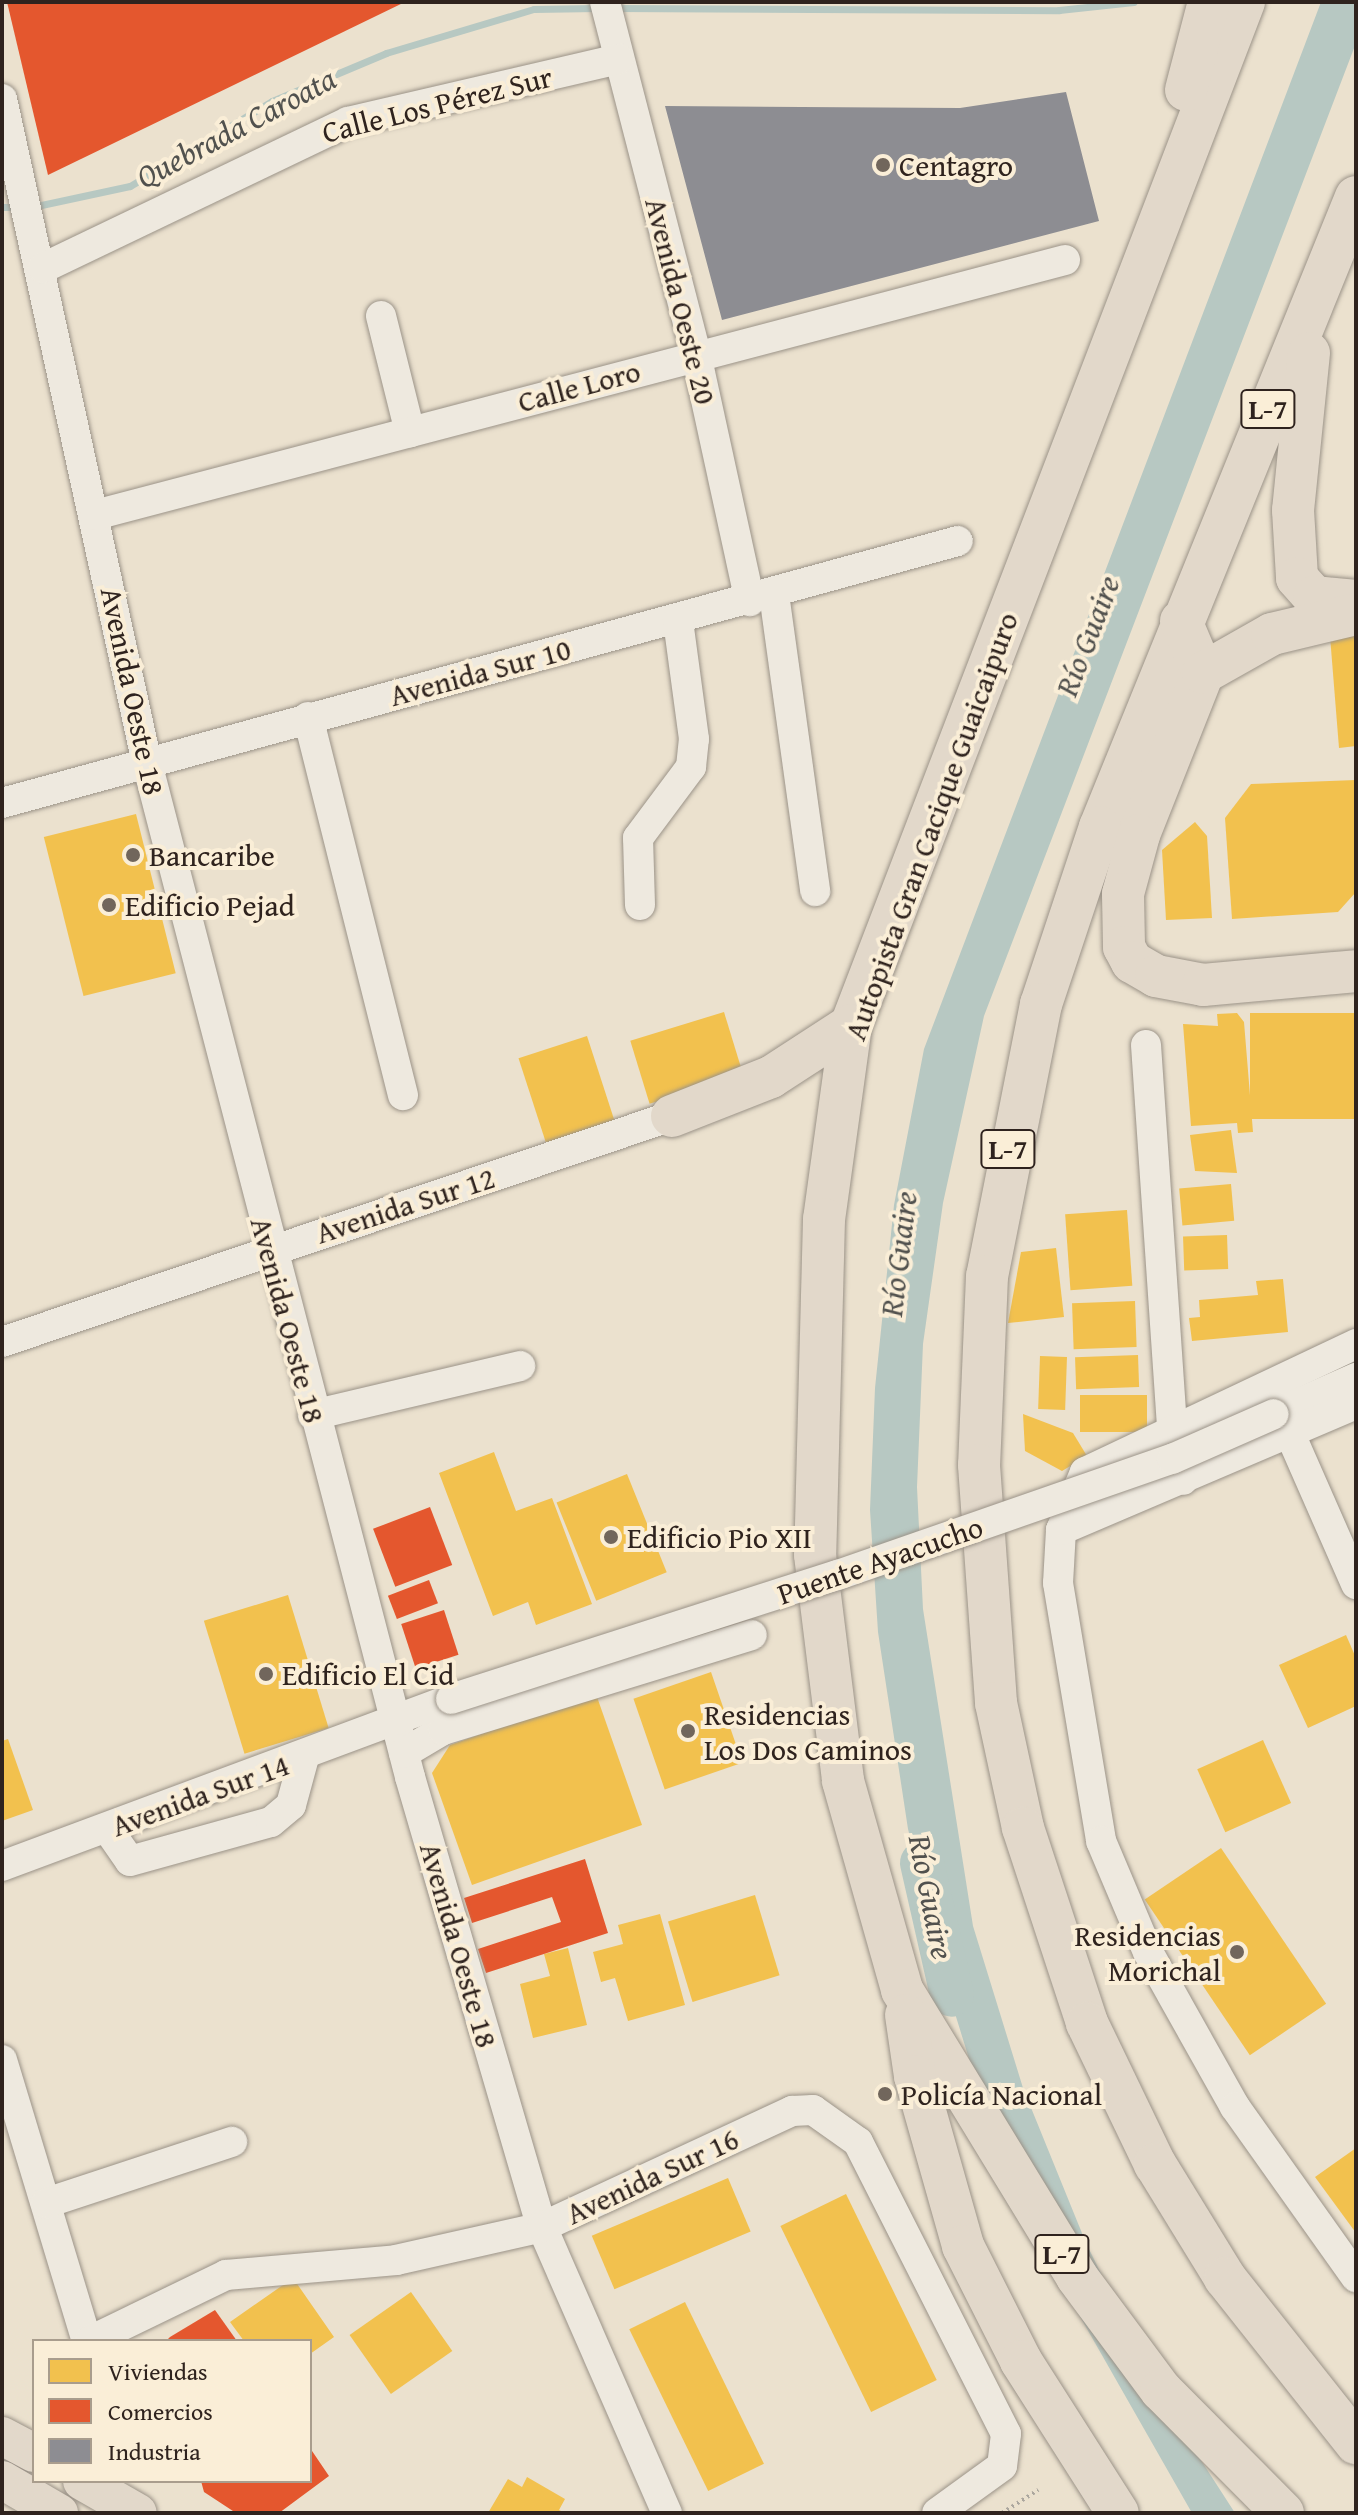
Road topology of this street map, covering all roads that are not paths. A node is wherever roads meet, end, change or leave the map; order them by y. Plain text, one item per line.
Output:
1 (1209, 2) edge
2 (1244, 2) edge
3 (608, 14) edge
4 (619, 59) junction
5 (2, 99) edge
6 (1356, 197) edge
7 (1165, 205) junction
8 (1065, 260) dead end
9 (43, 268) junction
10 (1317, 289) junction
11 (381, 316) dead end
12 (696, 354) junction
13 (410, 432) junction
14 (95, 515) junction
15 (958, 541) dead end
16 (762, 598) junction
17 (1356, 601) edge
18 (1356, 614) edge
19 (678, 620) junction
20 (1181, 621) junction
21 (1203, 673) junction
22 (308, 717) junction
23 (146, 759) junction
24 (2, 803) edge
25 (815, 891) dead end
26 (640, 905) dead end
27 (1356, 971) edge
28 (851, 1025) junction
29 (1146, 1045) dead end
30 (403, 1095) dead end
31 (672, 1116) joint
32 (268, 1250) junction
33 (2, 1342) edge
34 (1356, 1344) edge
35 (520, 1366) dead end
36 (1356, 1378) edge
37 (1356, 1404) edge
38 (313, 1415) junction
39 (1282, 1425) junction
40 (1172, 1429) junction
41 (1183, 1480) junction
42 (1061, 1530) junction
43 (1356, 1584) edge
44 (752, 1635) dead end
45 (398, 1723) junction
46 (404, 1753) junction
47 (304, 1757) junction
48 (107, 1828) junction
49 (2, 1866) edge
50 (902, 1990) junction
51 (2, 2060) edge
52 (232, 2142) dead end
53 (46, 2203) junction
54 (542, 2227) junction
55 (1356, 2277) edge
56 (87, 2339) edge
57 (92, 2339) edge
58 (24, 2442) edge
59 (1356, 2443) edge
60 (4, 2482) edge
61 (86, 2483) edge
62 (59, 2513) edge
63 (138, 2513) edge
64 (667, 2513) edge
65 (937, 2513) edge
66 (1118, 2513) edge
67 (1283, 2513) edge

1 - 7 highway
2 - 7 highway, Autopista Gran Cacique Guaicaipuro / L-7
3 - 4 street, Avenida Oeste 20
4 - 9 street, Calle Los Pérez Sur
4 - 12 street, Avenida Oeste 20
5 - 9 street, Avenida Oeste 18
6 - 10 highway, L-7
7 - 28 highway, Autopista Gran Cacique Guaicaipuro / L-7
8 - 12 street, Calle Loro
9 - 14 street, Avenida Oeste 18
10 - 17 highway
10 - 20 highway, L-7
11 - 13 street
12 - 13 street, Calle Loro
12 - 16 street, Avenida Oeste 20
13 - 14 street, Calle Loro
14 - 23 street, Avenida Oeste 18
15 - 16 street, Avenida Sur 10
16 - 19 street, Avenida Sur 10
16 - 25 street, Avenida Oeste 20
18 - 21 highway
19 - 22 street, Avenida Sur 10
19 - 26 street
20 - 21 highway
20 - 59 highway, L-7
21 - 27 highway
22 - 23 street, Avenida Sur 10
22 - 30 street
23 - 24 street, Avenida Sur 10
23 - 32 street, Avenida Oeste 18
28 - 31 highway
28 - 50 highway, Autopista Gran Cacique Guaicaipuro / L-7
29 - 40 street
31 - 32 street, Avenida Sur 12
32 - 33 street, Avenida Sur 12
32 - 38 street, Avenida Oeste 18
34 - 40 street
35 - 38 street
36 - 39 street, Puente Ayacucho
37 - 39 street
38 - 45 street, Avenida Oeste 18
39 - 41 street
39 - 43 street
39 - 45 street, Puente Ayacucho, bridge
40 - 41 street
40 - 42 street
41 - 42 street
42 - 55 street
44 - 46 street
45 - 46 street, Avenida Oeste 18
45 - 47 street, Avenida Sur 14
46 - 54 street, Avenida Oeste 18
47 - 48 street, Avenida Sur 14
47 - 48 street
48 - 49 street, Avenida Sur 14
50 - 66 highway
50 - 67 highway, Autopista Gran Cacique Guaicaipuro / L-7
51 - 53 street
52 - 53 street
53 - 56 street
54 - 57 street, Avenida Sur 16
54 - 64 street, Avenida Oeste 18
54 - 65 street, Avenida Sur 16
58 - 60 street
60 - 62 main road
61 - 63 main road

